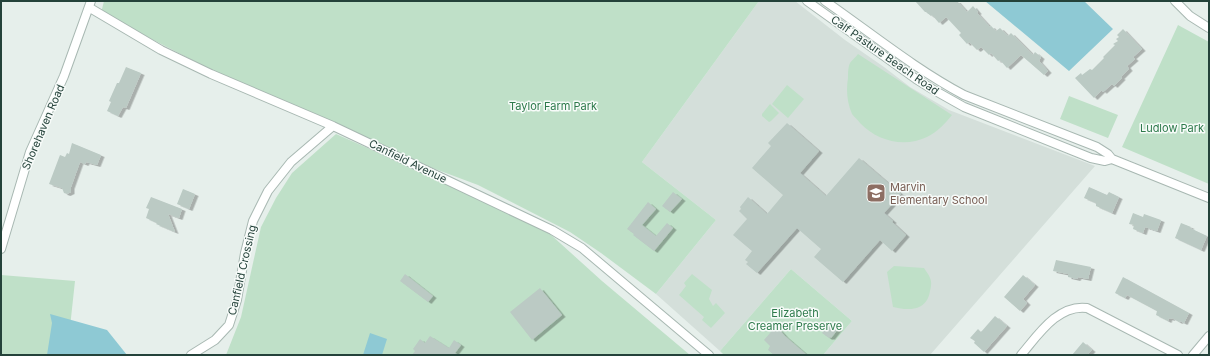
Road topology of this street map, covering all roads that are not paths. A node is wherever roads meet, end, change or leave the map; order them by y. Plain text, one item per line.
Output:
1 (807, 1) edge
2 (825, 1) edge
3 (1175, 1) edge
4 (91, 4) edge
5 (1209, 28) edge
6 (968, 96) junction
7 (964, 107) junction
8 (333, 126) junction
9 (1112, 159) junction
10 (1209, 198) edge
11 (1, 249) edge
12 (1209, 336) edge
13 (191, 355) edge
14 (709, 355) edge
15 (1021, 355) edge
16 (1178, 355) edge
17 (1193, 355) edge

1 - 7 street, Calf Pasture Beach Road
2 - 6 street, Calf Pasture Beach Road
3 - 5 street
4 - 8 street, Canfield Avenue
4 - 11 street, Shorehaven Road
6 - 7 street
6 - 9 street, Calf Pasture Beach Road
7 - 9 street, Calf Pasture Beach Road
8 - 13 street, Canfield Crossing
8 - 14 street, Canfield Avenue
9 - 10 street, Calf Pasture Beach Road
12 - 17 street
15 - 16 street

